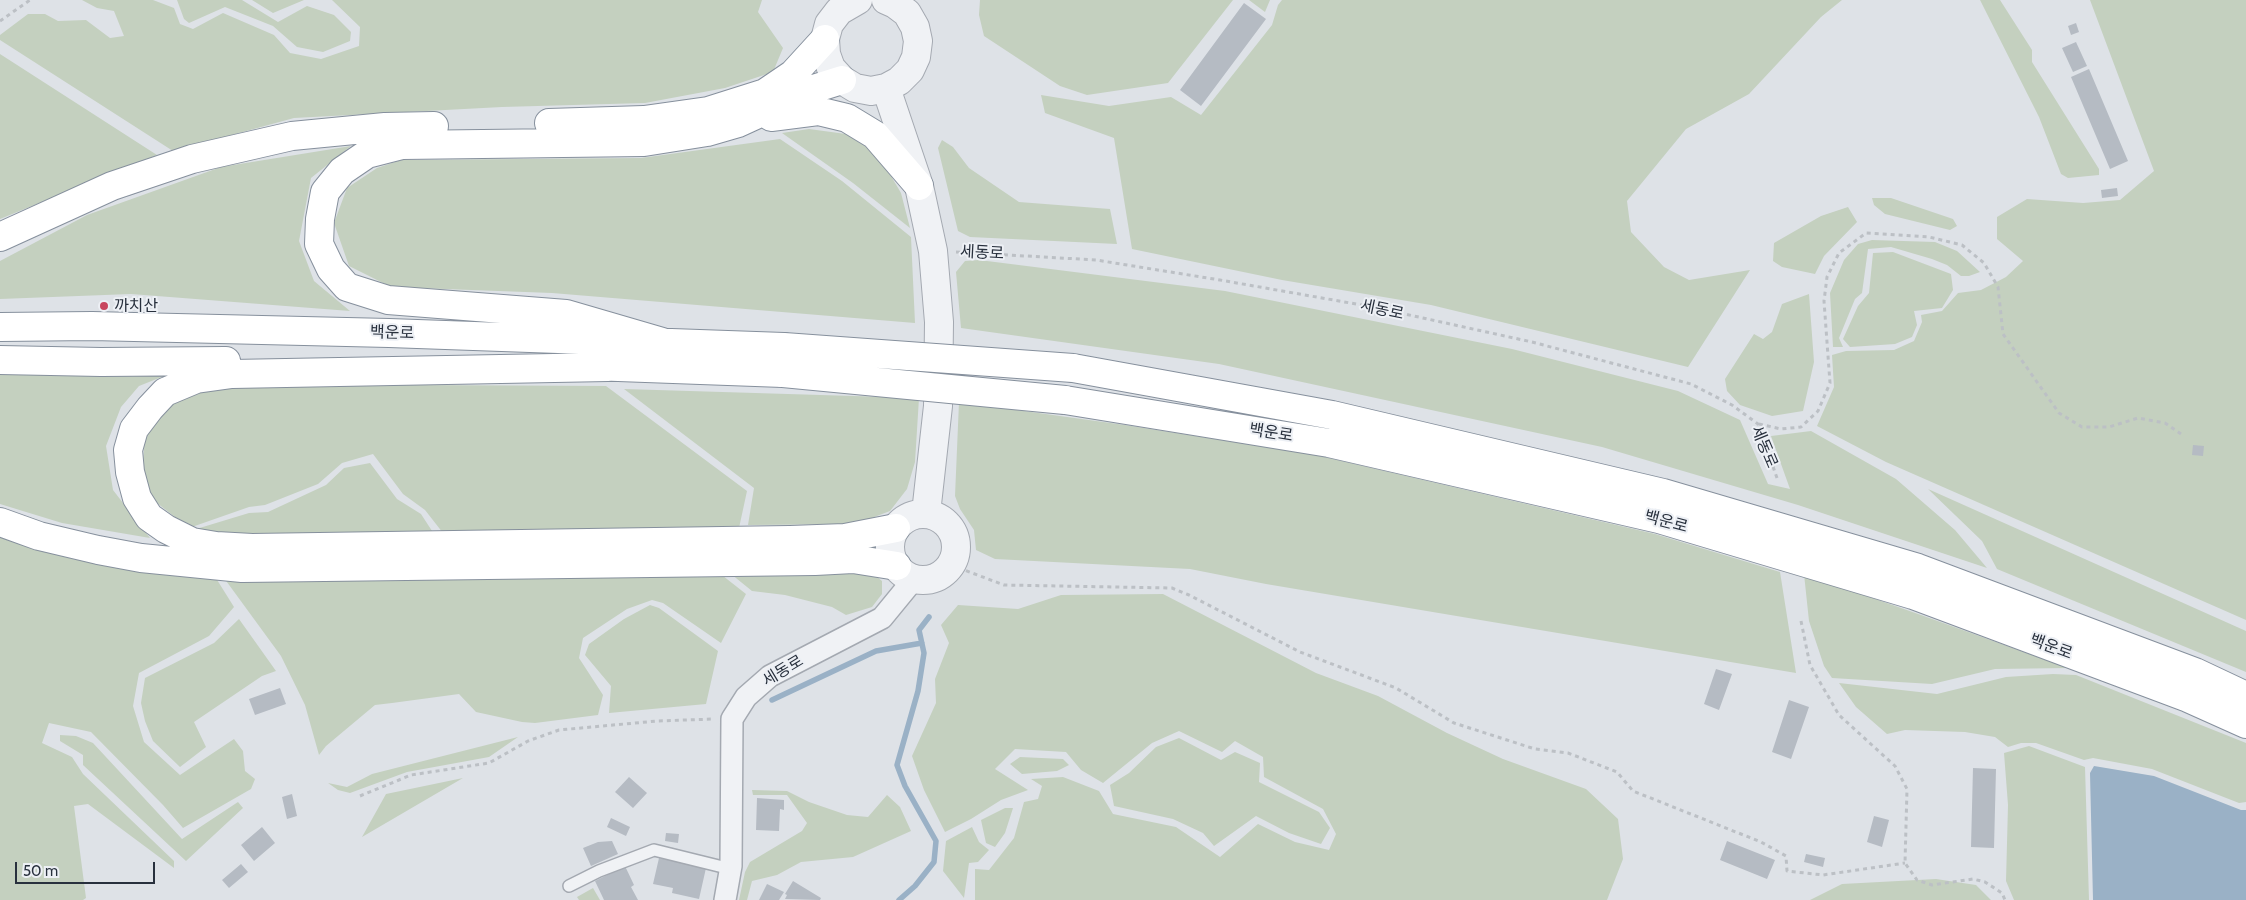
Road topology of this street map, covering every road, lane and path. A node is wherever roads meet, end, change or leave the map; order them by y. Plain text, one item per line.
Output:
1 (30, 0) edge
2 (886, 0) edge
3 (853, 1) edge
4 (0, 21) edge
5 (825, 38) junction
6 (842, 80) junction
7 (886, 88) junction
8 (738, 123) junction
9 (919, 186) junction
10 (0, 237) edge
11 (933, 251) junction
12 (0, 327) edge
13 (662, 342) junction
14 (0, 360) edge
15 (783, 360) junction
16 (608, 367) junction
17 (1758, 424) junction
18 (2181, 434) dead end
19 (1777, 478) dead end
20 (926, 513) junction
21 (0, 522) edge
22 (896, 528) junction
23 (951, 565) junction
24 (906, 572) junction
25 (1801, 621) dead end
26 (2246, 696) edge
27 (732, 719) junction
28 (2246, 724) edge
29 (360, 796) dead end
30 (1905, 863) junction
31 (731, 869) junction
32 (569, 886) dead end
33 (725, 900) edge
34 (2005, 900) edge

1 - 4 path
2 - 7 street
3 - 5 street
5 - 6 street
5 - 10 highway
6 - 7 street
6 - 8 highway
7 - 9 street
8 - 9 highway
8 - 13 highway
9 - 11 street
11 - 17 path, 세동로
11 - 20 street
12 - 13 highway, 백운로
13 - 15 highway, 백운로
14 - 16 highway, 백운로
15 - 16 highway, 백운로
15 - 26 highway, 백운로, bridge
15 - 28 highway, 백운로, bridge
16 - 22 highway
17 - 18 path
17 - 19 path, 세동로
20 - 22 street
20 - 23 street
21 - 24 highway
22 - 24 street
23 - 24 street
23 - 30 path
24 - 27 street, 세동로
25 - 30 path
27 - 29 path
27 - 31 street
30 - 34 path
31 - 32 lane
31 - 33 street

